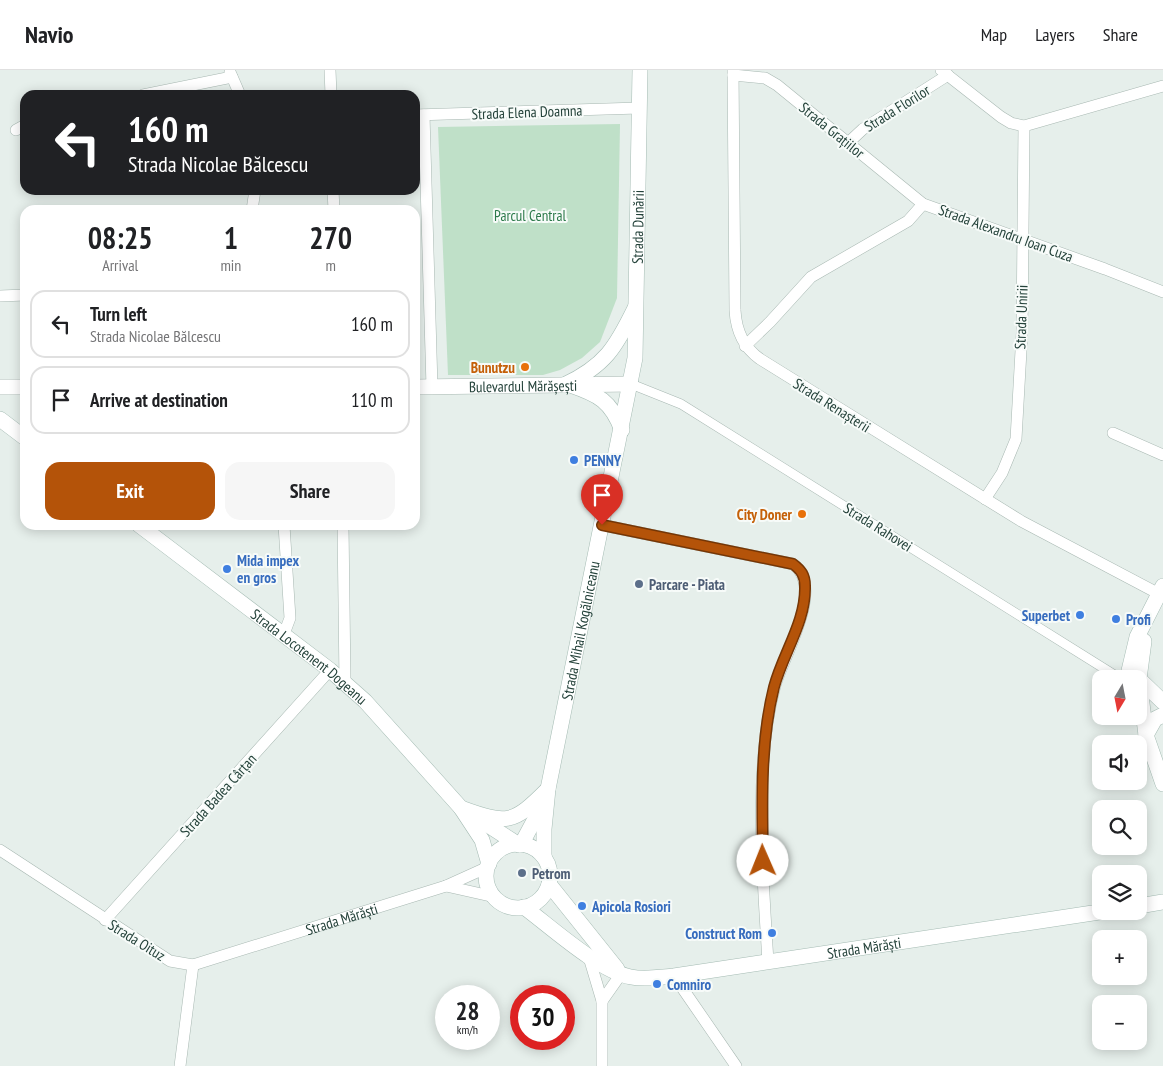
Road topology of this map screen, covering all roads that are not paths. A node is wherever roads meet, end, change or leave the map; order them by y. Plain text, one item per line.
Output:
1 (330, 70) edge
2 (640, 70) edge
3 (733, 72) edge
4 (230, 73) edge
5 (944, 73) edge
6 (1163, 86) edge
7 (163, 90) edge
8 (238, 90) edge
9 (331, 90) edge
10 (639, 108) junction
11 (420, 115) edge
12 (1024, 126) junction
13 (848, 143) junction
14 (923, 204) junction
15 (1023, 239) junction
16 (1163, 292) edge
17 (0, 296) edge
18 (20, 296) edge
19 (637, 304) junction
20 (745, 346) junction
21 (631, 384) junction
22 (567, 385) junction
23 (0, 387) edge
24 (420, 387) edge
25 (432, 387) junction
26 (20, 388) edge
27 (0, 419) edge
28 (622, 430) junction
29 (1112, 433) dead end
30 (20, 434) edge
31 (1163, 454) edge
32 (985, 500) junction
33 (602, 525) junction
34 (145, 530) edge
35 (284, 530) edge
36 (343, 530) edge
37 (1160, 596) edge
38 (284, 634) junction
39 (330, 670) junction
40 (1118, 670) edge
41 (1136, 670) edge
42 (345, 682) junction
43 (1148, 690) edge
44 (1163, 702) edge
45 (1148, 709) edge
46 (1163, 710) edge
47 (1163, 715) edge
48 (1143, 725) edge
49 (1146, 735) joint
50 (1147, 738) edge
51 (1163, 784) edge
52 (548, 789) junction
53 (461, 808) junction
54 (520, 845) junction
55 (0, 850) edge
56 (544, 857) junction
57 (489, 865) junction
58 (549, 884) junction
59 (446, 886) junction
60 (495, 897) junction
61 (1163, 902) edge
62 (1147, 905) edge
63 (524, 908) junction
64 (1092, 913) edge
65 (105, 920) junction
66 (588, 954) junction
67 (768, 962) junction
68 (193, 965) junction
69 (621, 974) junction
70 (674, 976) junction
71 (602, 1001) junction
72 (180, 1066) edge
73 (602, 1066) edge
74 (736, 1066) edge

1 - 9 street
2 - 10 main road, Strada Dunării
3 - 13 street, Strada Grațiilor
3 - 20 street
4 - 7 street
4 - 8 street
5 - 12 street
5 - 13 street, Strada Florilor
6 - 12 street
10 - 11 street, Strada Elena Doamna
10 - 19 main road, Strada Dunării
11 - 25 street
12 - 15 street, Strada Unirii
13 - 14 street, Strada Grațiilor
14 - 15 street, Strada Alexandru Ioan Cuza
14 - 20 street, Strada Alexandru Ioan Cuza
15 - 16 street, Strada Alexandru Ioan Cuza
15 - 32 street, Strada Unirii
17 - 18 street
19 - 21 main road, Strada Dunării
19 - 22 main road
20 - 32 street, Strada Renașterii
21 - 22 main road, Bulevardul Mărășești
21 - 28 main road, Strada Mihail Kogălniceanu
21 - 40 street, Strada Rahovei
22 - 25 main road, Bulevardul Mărășești
22 - 28 main road
23 - 26 main road
24 - 25 main road, Bulevardul Mărășești
27 - 30 main road
28 - 33 main road, Strada Mihail Kogălniceanu
29 - 31 street
32 - 37 street, Strada Renașterii
33 - 52 main road, Strada Mihail Kogălniceanu
33 - 67 street
34 - 38 main road, Strada Locotenent Dogeanu
35 - 38 street
36 - 42 street
37 - 41 main road
38 - 39 main road, Strada Locotenent Dogeanu
39 - 42 main road, Strada Locotenent Dogeanu
39 - 65 street, Strada Badea Cârțan
42 - 53 main road, Strada Locotenent Dogeanu
43 - 44 main road
45 - 46 main road
47 - 49 main road
48 - 49 main road
50 - 51 main road
52 - 53 main road
52 - 54 main road, Strada Mihail Kogălniceanu
52 - 56 main road, Strada Mihail Kogălniceanu
53 - 54 main road, Strada Locotenent Dogeanu
53 - 57 main road, Strada Locotenent Dogeanu
54 - 56 main road
54 - 57 main road
55 - 65 street, Strada Oituz
56 - 58 main road
57 - 59 street, Strada Mărăști
57 - 60 main road
58 - 63 main road
58 - 69 main road
59 - 60 street
59 - 68 street, Strada Mărăști
60 - 63 main road
61 - 62 main road
63 - 66 main road, Strada Mărăști
64 - 67 main road, Strada Mărăști
65 - 68 street, Strada Oituz
66 - 69 main road, Strada Mărăști
66 - 71 street
67 - 70 main road, Strada Mărăști
68 - 72 street
69 - 70 main road, Strada Mărăști
69 - 71 street
70 - 74 street
71 - 73 street

